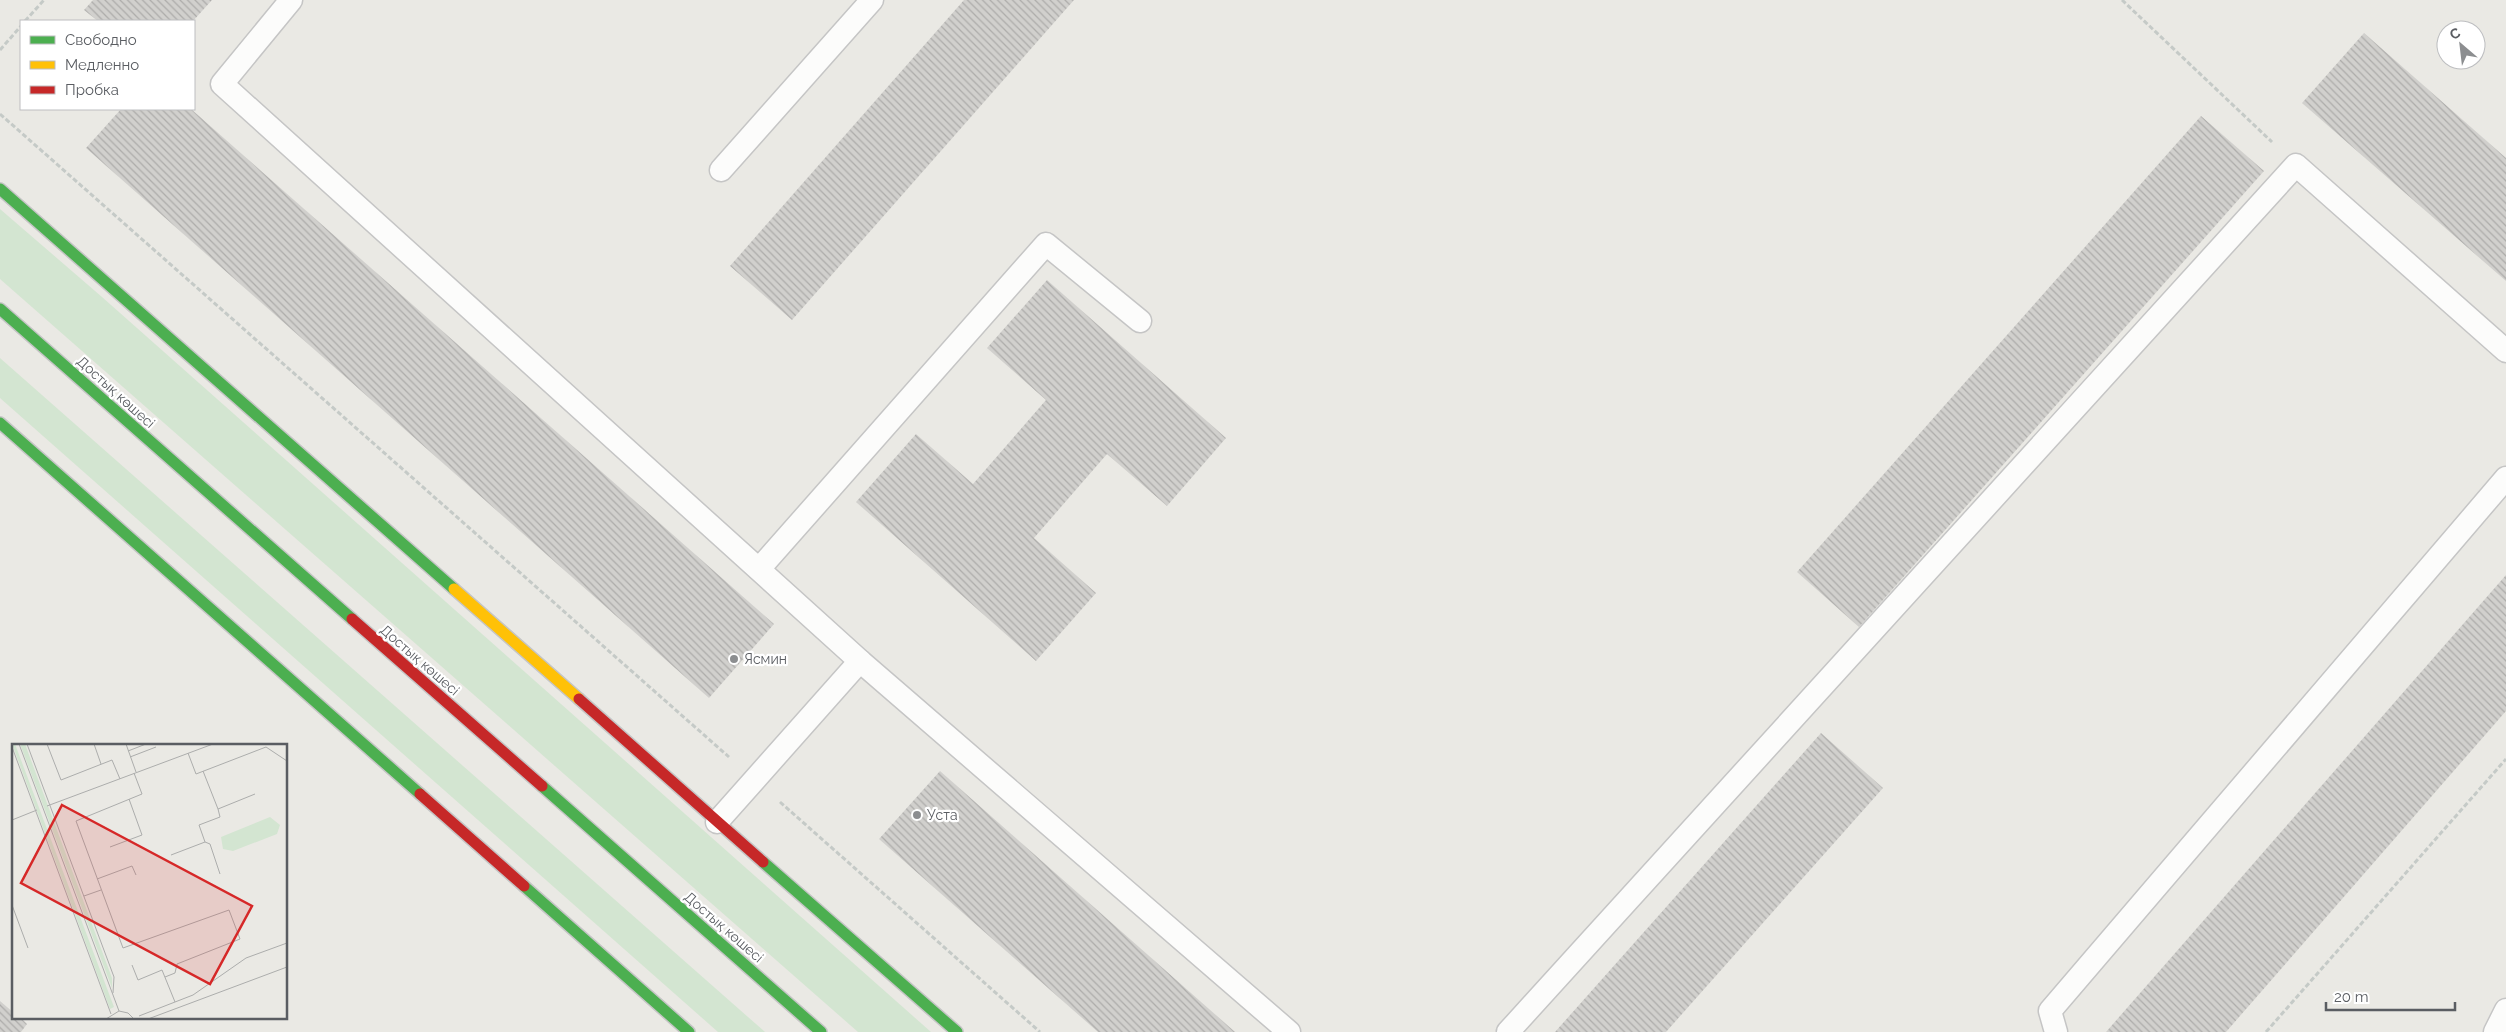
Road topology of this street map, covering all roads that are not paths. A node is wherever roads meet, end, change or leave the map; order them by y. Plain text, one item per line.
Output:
1 (291, 0) edge
2 (872, 0) edge
3 (721, 170) dead end
4 (0, 189) edge
5 (0, 309) edge
6 (1140, 321) dead end
7 (2506, 351) edge
8 (0, 424) edge
9 (2506, 478) edge
10 (759, 570) junction
11 (860, 661) junction
12 (717, 822) junction
13 (2506, 1010) edge
14 (689, 1032) edge
15 (821, 1032) edge
16 (957, 1032) edge
17 (1289, 1032) edge
18 (1508, 1032) edge
19 (2056, 1032) edge
20 (2495, 1032) edge

1 - 10 lane
2 - 3 lane
4 - 12 street
5 - 15 street, Достық көшесі
6 - 10 lane
7 - 18 lane
8 - 14 street
9 - 19 lane
10 - 11 lane
11 - 12 lane
11 - 17 lane
12 - 16 street
13 - 20 lane

